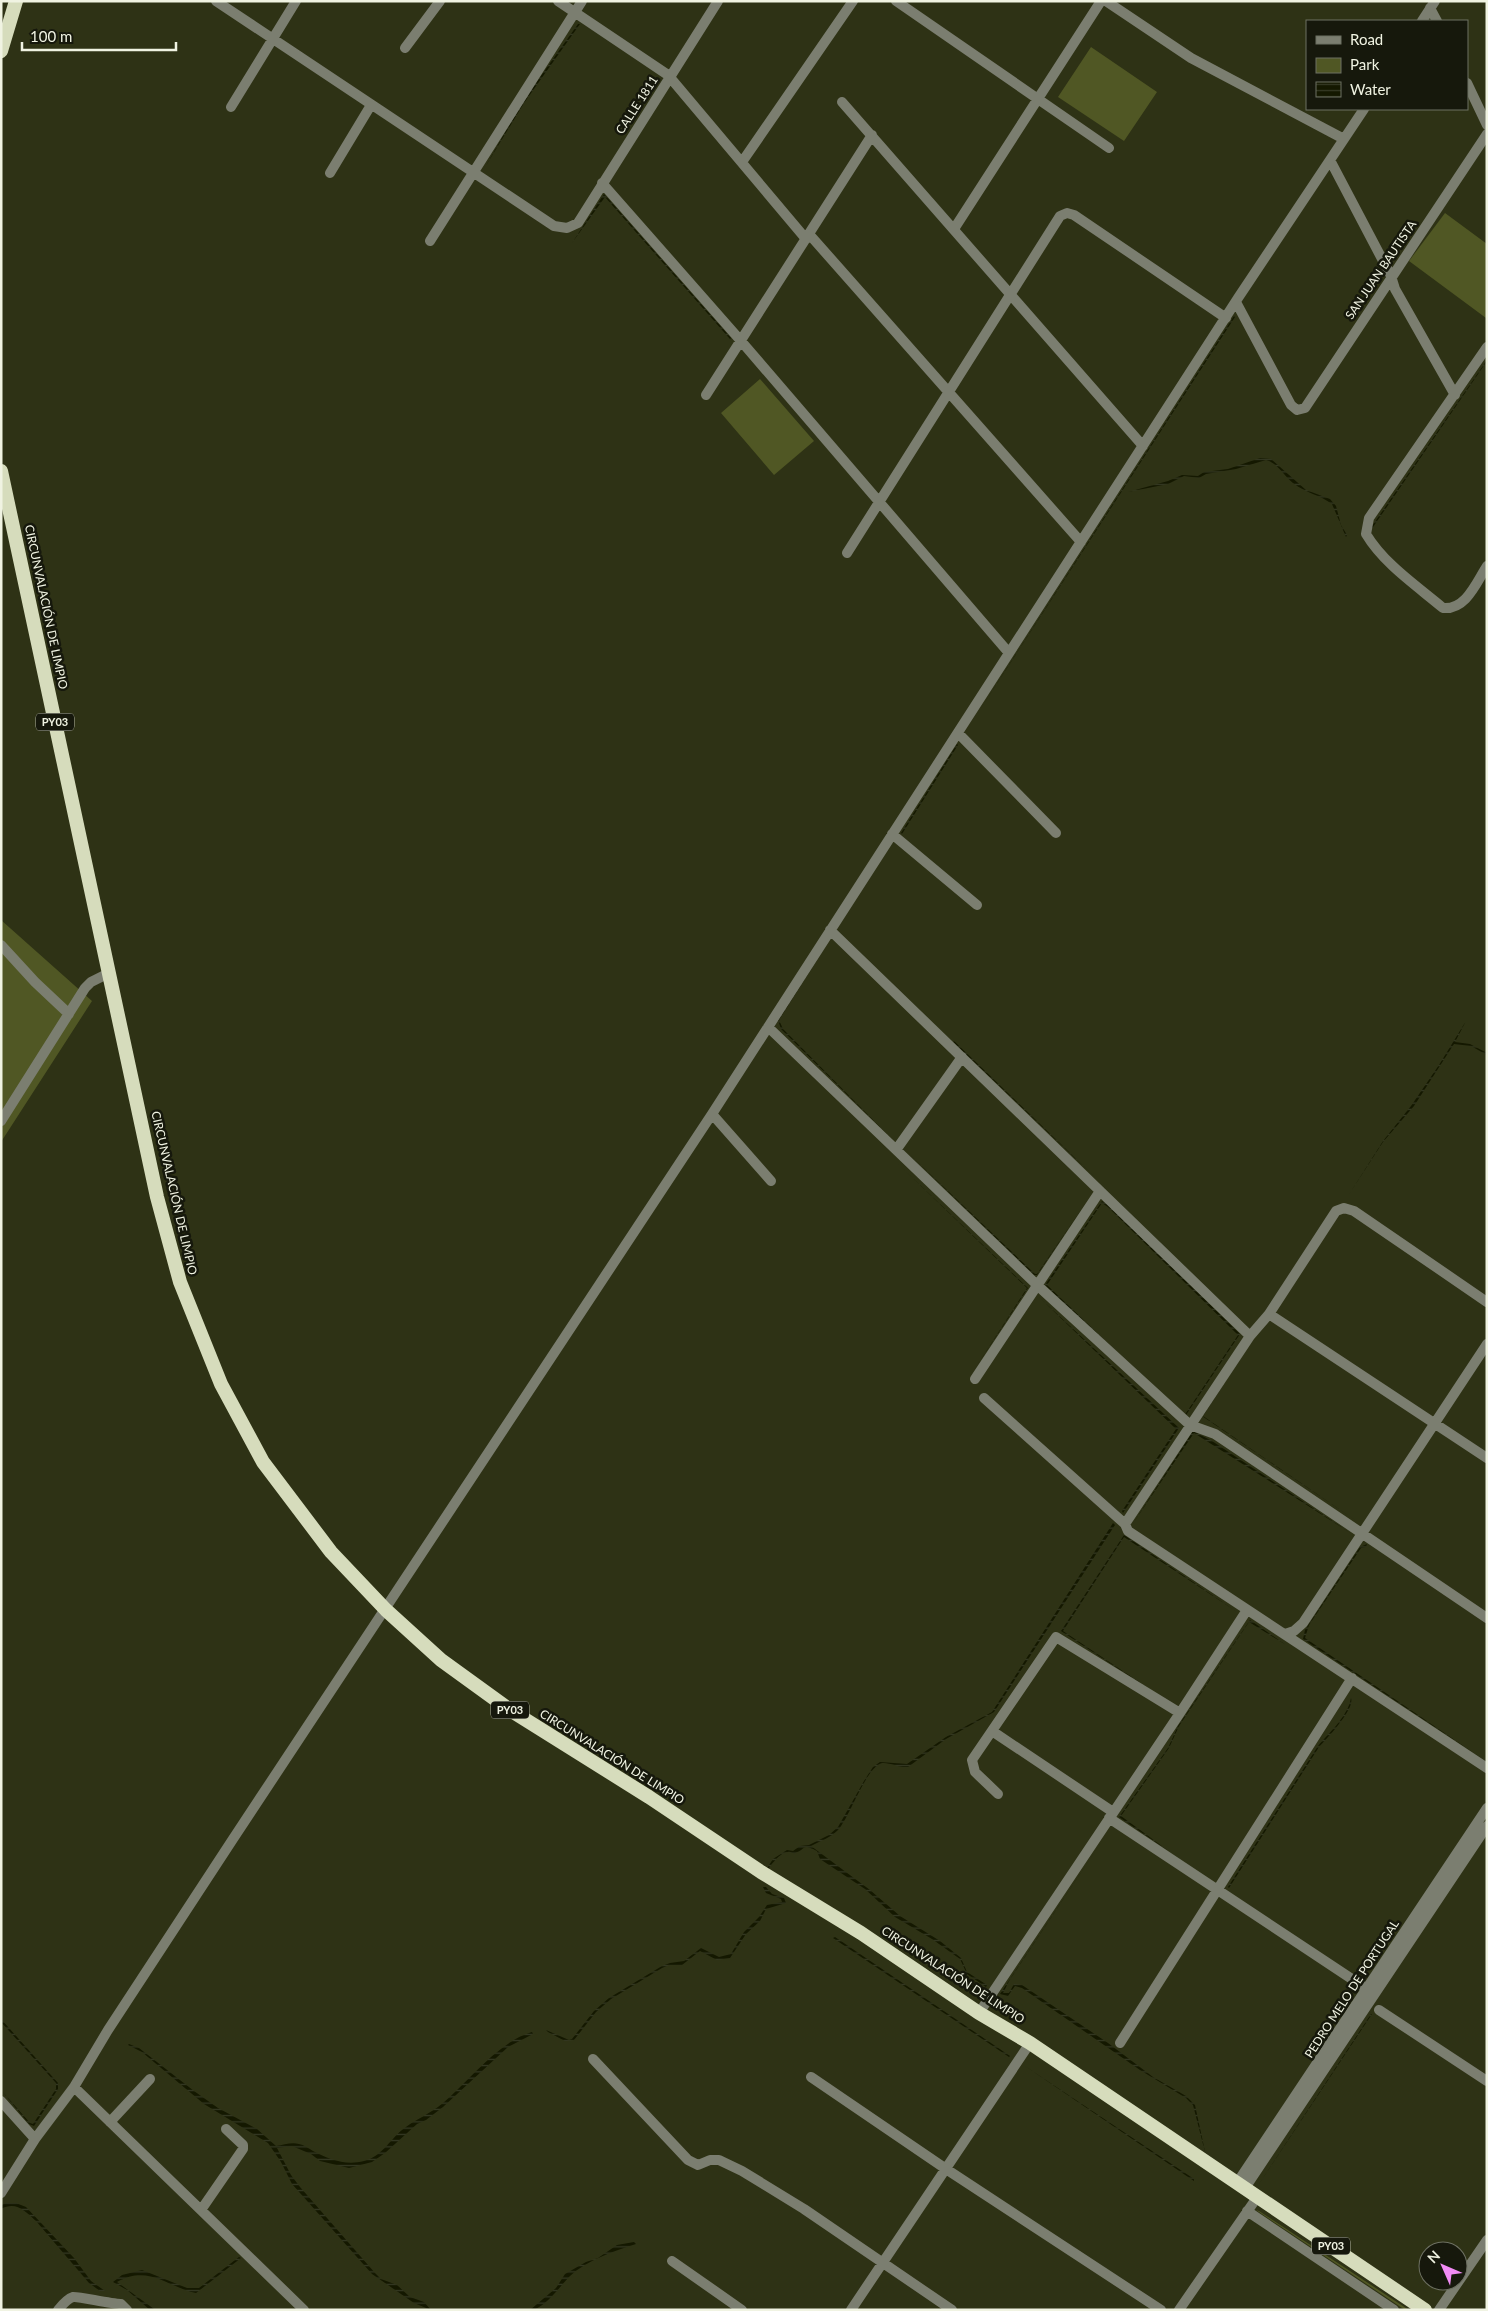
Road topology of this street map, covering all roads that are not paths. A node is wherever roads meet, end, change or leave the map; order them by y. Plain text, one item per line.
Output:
1 (16, 1) edge
2 (216, 1) edge
3 (296, 1) edge
4 (440, 1) edge
5 (558, 1) edge
6 (582, 1) edge
7 (718, 1) edge
8 (853, 1) edge
9 (896, 1) edge
10 (1101, 1) edge
11 (1106, 1) edge
12 (1433, 5) edge
13 (575, 12) junction
14 (1423, 20) edge
15 (1437, 20) edge
16 (273, 40) junction
17 (405, 48) dead end
18 (1, 52) edge
19 (670, 77) junction
20 (1468, 86) edge
21 (1038, 99) junction
22 (842, 102) dead end
23 (372, 105) junction
24 (230, 107) dead end
25 (1363, 110) edge
26 (1487, 125) edge
27 (1487, 134) edge
28 (872, 135) junction
29 (1344, 139) junction
30 (1110, 148) dead end
31 (1330, 160) junction
32 (742, 162) junction
33 (474, 171) junction
34 (330, 173) dead end
35 (602, 183) junction
36 (954, 229) junction
37 (808, 236) junction
38 (430, 241) dead end
39 (1392, 276) junction
40 (1010, 294) junction
41 (1236, 302) junction
42 (1226, 318) junction
43 (741, 341) junction
44 (1487, 347) edge
45 (948, 392) junction
46 (1454, 395) junction
47 (706, 396) dead end
48 (1143, 446) junction
49 (1, 470) edge
50 (880, 501) junction
51 (1081, 542) junction
52 (847, 553) dead end
53 (1487, 566) edge
54 (1009, 653) junction
55 (958, 733) junction
56 (1056, 833) dead end
57 (892, 834) junction
58 (978, 905) dead end
59 (830, 930) junction
60 (1, 945) edge
61 (109, 973) junction
62 (69, 1014) junction
63 (768, 1027) junction
64 (962, 1057) junction
65 (712, 1114) junction
66 (1, 1121) edge
67 (896, 1150) junction
68 (771, 1181) dead end
69 (1100, 1190) junction
70 (1037, 1285) junction
71 (1487, 1302) edge
72 (1270, 1314) junction
73 (1250, 1336) junction
74 (1487, 1344) edge
75 (974, 1379) dead end
76 (984, 1398) dead end
77 (1434, 1424) junction
78 (1190, 1425) junction
79 (1487, 1458) edge
80 (1126, 1524) junction
81 (1362, 1534) junction
82 (386, 1610) junction
83 (1247, 1610) junction
84 (1487, 1618) edge
85 (1285, 1634) junction
86 (1352, 1678) junction
87 (1180, 1713) junction
88 (992, 1731) junction
89 (1487, 1768) edge
90 (998, 1794) dead end
91 (1487, 1808) edge
92 (1111, 1815) junction
93 (1487, 1826) edge
94 (1219, 1890) junction
95 (1371, 1992) junction
96 (1379, 2010) dead end
97 (980, 2013) junction
98 (1030, 2043) junction
99 (1120, 2043) dead end
100 (593, 2059) dead end
101 (811, 2077) dead end
102 (1485, 2078) edge
103 (150, 2079) dead end
104 (74, 2087) junction
105 (1, 2101) edge
106 (110, 2122) junction
107 (226, 2129) dead end
108 (35, 2139) junction
109 (946, 2169) junction
110 (1241, 2186) junction
111 (1, 2193) edge
112 (1258, 2196) junction
113 (201, 2210) junction
114 (1247, 2212) junction
115 (1487, 2240) edge
116 (672, 2261) dead end
117 (882, 2263) junction
118 (58, 2310) edge
119 (127, 2310) edge
120 (304, 2310) edge
121 (742, 2310) edge
122 (851, 2310) edge
123 (952, 2310) edge
124 (1161, 2310) edge
125 (1179, 2310) edge
126 (1394, 2310) edge
127 (1425, 2310) edge
128 (1439, 2310) edge

1 - 18 highway
2 - 16 street
3 - 16 street
4 - 17 street
5 - 13 street
6 - 13 street
7 - 19 street, CALLE 1811
8 - 32 street
9 - 21 street
10 - 21 street
11 - 29 street
12 - 14 street
12 - 15 street
13 - 19 street
13 - 33 street
16 - 23 street
16 - 24 street
19 - 32 street
19 - 35 street, CALLE 1811
20 - 26 street
21 - 30 street
21 - 36 street
22 - 28 street
23 - 33 street
23 - 34 street
25 - 29 street
27 - 39 street, SAN JUAN BAUTISTA
28 - 36 street
28 - 37 street
29 - 31 street
31 - 39 street
31 - 41 street
32 - 37 street
33 - 35 street, CALLE 1811
33 - 38 street
35 - 43 street
36 - 40 street
37 - 43 street
37 - 45 street
39 - 41 street, SAN JUAN BAUTISTA
39 - 46 street
40 - 42 street
40 - 45 street
40 - 48 street
41 - 42 street
42 - 48 street
43 - 47 street
43 - 50 street
44 - 46 street
45 - 50 street
45 - 51 street
46 - 53 street
48 - 51 street
49 - 61 highway, CIRCUNVALACIÓN DE LIMPIO / PY03
50 - 52 street
50 - 54 street
51 - 54 street
54 - 55 street
55 - 56 street
55 - 57 street
57 - 58 street
57 - 59 street
59 - 63 street
59 - 64 street
60 - 62 street
61 - 62 street
61 - 82 highway, CIRCUNVALACIÓN DE LIMPIO / PY03
62 - 66 street
63 - 65 street
63 - 67 street
64 - 67 street
64 - 69 street
65 - 68 street
65 - 82 street
67 - 70 street
69 - 70 street
69 - 73 street
70 - 75 street
70 - 78 street
71 - 72 street
72 - 73 street
72 - 77 street
73 - 78 street
74 - 77 street
76 - 80 street
77 - 79 street
77 - 81 street
78 - 80 street
78 - 81 street
80 - 83 street
81 - 84 street
81 - 85 street
82 - 97 highway, CIRCUNVALACIÓN DE LIMPIO / PY03
82 - 104 street
83 - 85 street
83 - 87 street
85 - 86 street
86 - 89 street
86 - 94 street
87 - 88 street
87 - 92 street
88 - 90 street
88 - 92 street
91 - 95 street, PEDRO MELO DE PORTUGAL
92 - 94 street
92 - 97 street
93 - 95 street, PEDRO MELO DE PORTUGAL
94 - 95 street
94 - 99 street
95 - 110 street, PEDRO MELO DE PORTUGAL
96 - 102 street
97 - 98 highway, CIRCUNVALACIÓN DE LIMPIO / PY03
98 - 109 street
98 - 110 highway, CIRCUNVALACIÓN DE LIMPIO / PY03
100 - 117 street
101 - 109 street
103 - 106 street
104 - 106 street
104 - 108 street
105 - 108 street
106 - 113 street
107 - 113 street
108 - 111 street
109 - 117 street
109 - 124 street
110 - 112 highway, CIRCUNVALACIÓN DE LIMPIO / PY03
112 - 114 street
112 - 127 highway, CIRCUNVALACIÓN DE LIMPIO / PY03
113 - 120 street
114 - 125 street
114 - 126 street
115 - 128 street
116 - 121 street
117 - 122 street
117 - 123 street
118 - 119 street

